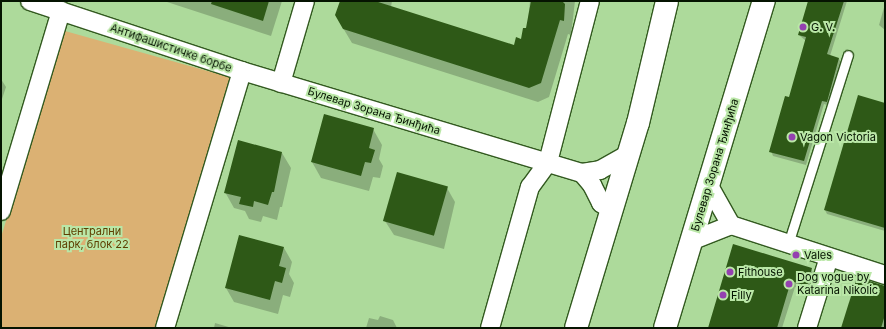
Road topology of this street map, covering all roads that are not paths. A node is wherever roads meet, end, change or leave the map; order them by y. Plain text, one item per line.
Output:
1 (30, 1) edge
2 (306, 1) edge
3 (590, 1) edge
4 (746, 1) edge
5 (764, 1) edge
6 (667, 2) edge
7 (61, 11) junction
8 (754, 37) junction
9 (848, 55) dead end
10 (242, 71) junction
11 (281, 83) junction
12 (627, 156) junction
13 (548, 162) junction
14 (582, 173) junction
15 (709, 186) junction
16 (612, 210) junction
17 (1, 211) edge
18 (731, 225) junction
19 (691, 241) junction
20 (788, 244) junction
21 (830, 257) junction
22 (885, 275) edge
23 (165, 328) edge
24 (490, 328) edge
25 (576, 328) edge
26 (665, 328) edge
27 (807, 328) edge

1 - 7 street, Антифашистичке борбе
2 - 11 street
3 - 13 street
4 - 8 street
5 - 8 street, Булевар Зорана Ђинђића
6 - 12 street
7 - 10 street, Антифашистичке борбе
7 - 17 street
8 - 15 street, Булевар Зорана Ђинђића
9 - 20 lane
10 - 11 street, Антифашистичке борбе
10 - 23 street
11 - 13 street, Булевар Зорана Ђинђића
12 - 14 street
12 - 16 street
13 - 14 street, Булевар Зорана Ђинђића
13 - 24 street
14 - 16 street
15 - 18 street
15 - 19 street, Булевар Зорана Ђинђића
16 - 25 street
18 - 19 street
18 - 20 street
19 - 26 street, Булевар Зорана Ђинђића
20 - 21 street
21 - 22 street
21 - 27 street

